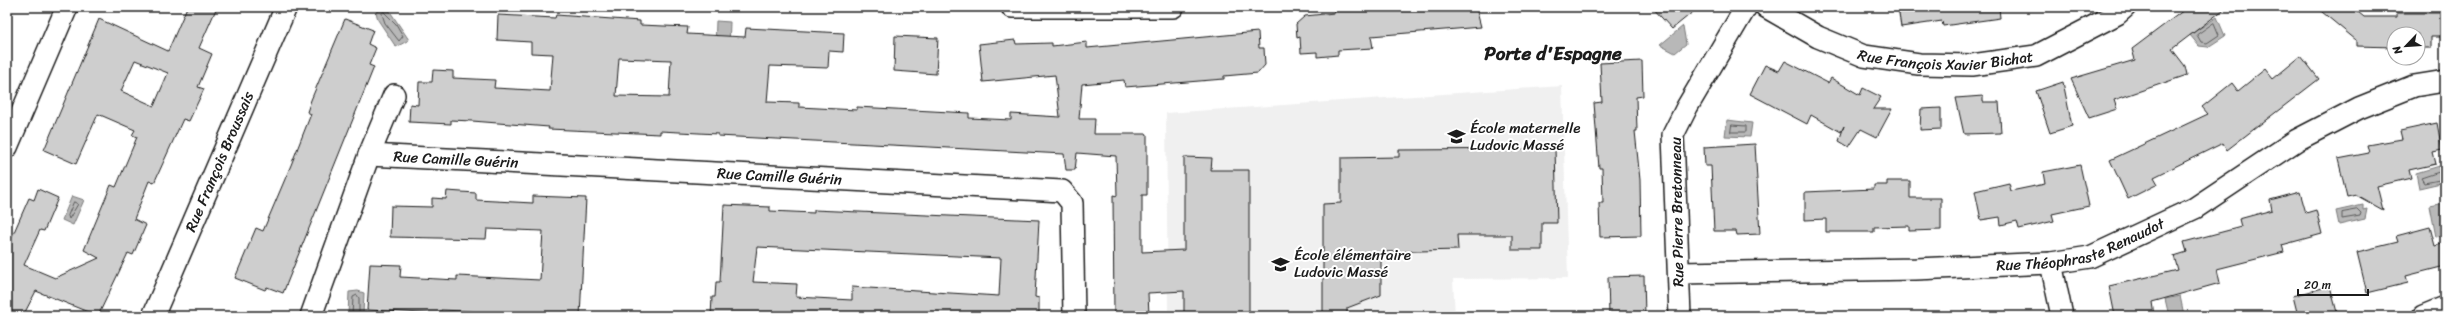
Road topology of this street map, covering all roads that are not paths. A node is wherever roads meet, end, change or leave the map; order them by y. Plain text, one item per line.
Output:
1 (67, 7) edge
2 (286, 7) edge
3 (1012, 7) edge
4 (1173, 7) edge
5 (1746, 7) edge
6 (1766, 7) edge
7 (2125, 7) edge
8 (2445, 81) edge
9 (394, 95) dead end
10 (7, 147) edge
11 (369, 155) junction
12 (2051, 263) junction
13 (1679, 273) junction
14 (2445, 307) edge
15 (154, 316) edge
16 (311, 316) edge
17 (1074, 316) edge
18 (1680, 316) edge
19 (2062, 316) edge
20 (2423, 316) edge

1 - 10 street
2 - 15 street, Rue François Broussais
3 - 4 street
5 - 13 street, Rue Pierre Bretonneau
6 - 7 street, Rue François Xavier Bichat
8 - 12 street, Rue Théophraste Renaudot
9 - 11 street, Rue Camille Guérin
11 - 16 street, Rue Camille Guérin
11 - 17 street, Rue Camille Guérin
12 - 13 street, Rue Théophraste Renaudot
12 - 19 street
13 - 18 street, Rue Pierre Bretonneau
14 - 20 street

